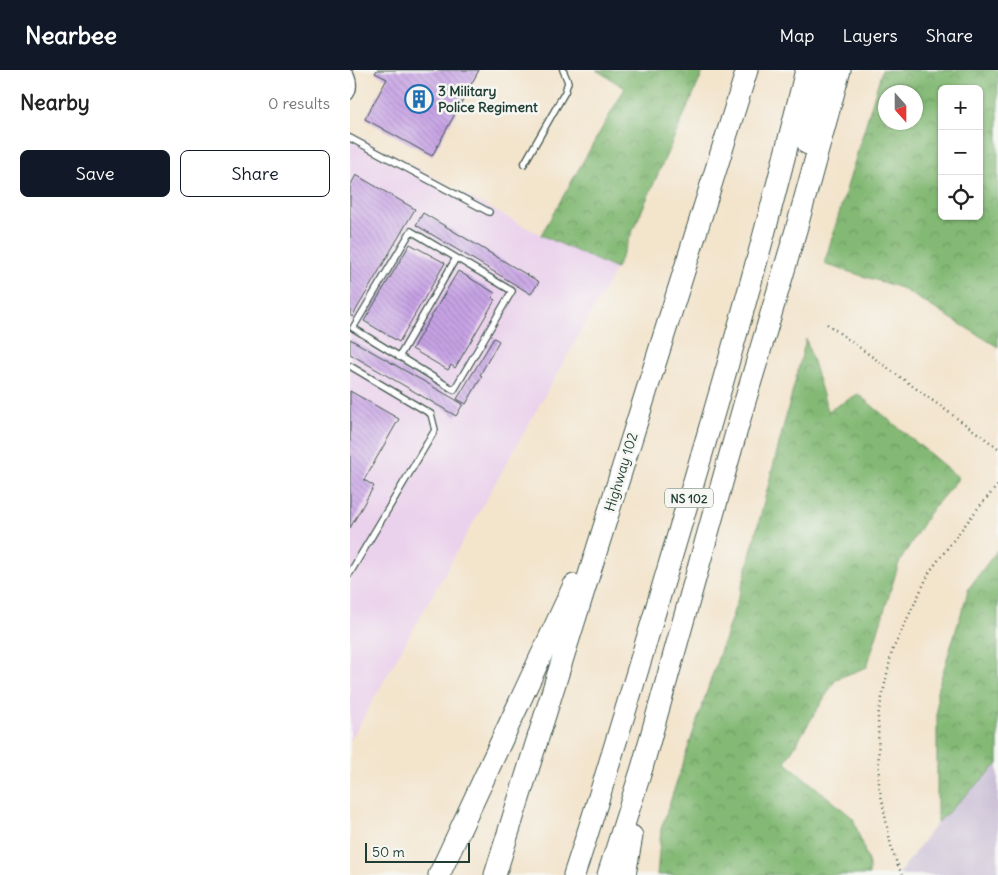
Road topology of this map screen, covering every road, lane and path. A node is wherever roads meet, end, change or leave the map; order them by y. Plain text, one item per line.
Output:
1 (563, 70) edge
2 (748, 70) edge
3 (806, 70) edge
4 (823, 70) edge
5 (840, 70) edge
6 (350, 73) edge
7 (350, 96) edge
8 (350, 138) edge
9 (524, 164) dead end
10 (489, 212) dead end
11 (796, 230) junction
12 (456, 258) junction
13 (828, 324) dead end
14 (351, 329) edge
15 (399, 358) junction
16 (350, 366) edge
17 (998, 448) edge
18 (998, 485) edge
19 (614, 496) junction
20 (350, 572) edge
21 (642, 768) junction
22 (596, 807) junction
23 (439, 875) edge
24 (495, 875) edge
25 (574, 875) edge
26 (581, 875) edge
27 (608, 875) edge
28 (625, 875) edge
29 (902, 875) edge

1 - 9 lane
2 - 19 highway, Highway 102
3 - 22 highway, NS 102
4 - 11 highway
5 - 11 highway
6 - 7 lane
8 - 10 lane
11 - 21 highway
12 - 14 lane
12 - 15 lane
12 - 15 lane
13 - 17 path
14 - 15 lane
16 - 20 lane
18 - 29 path
19 - 23 highway
19 - 24 highway, Highway 102
21 - 27 highway
21 - 28 highway
22 - 25 highway, NS 102
22 - 26 highway

